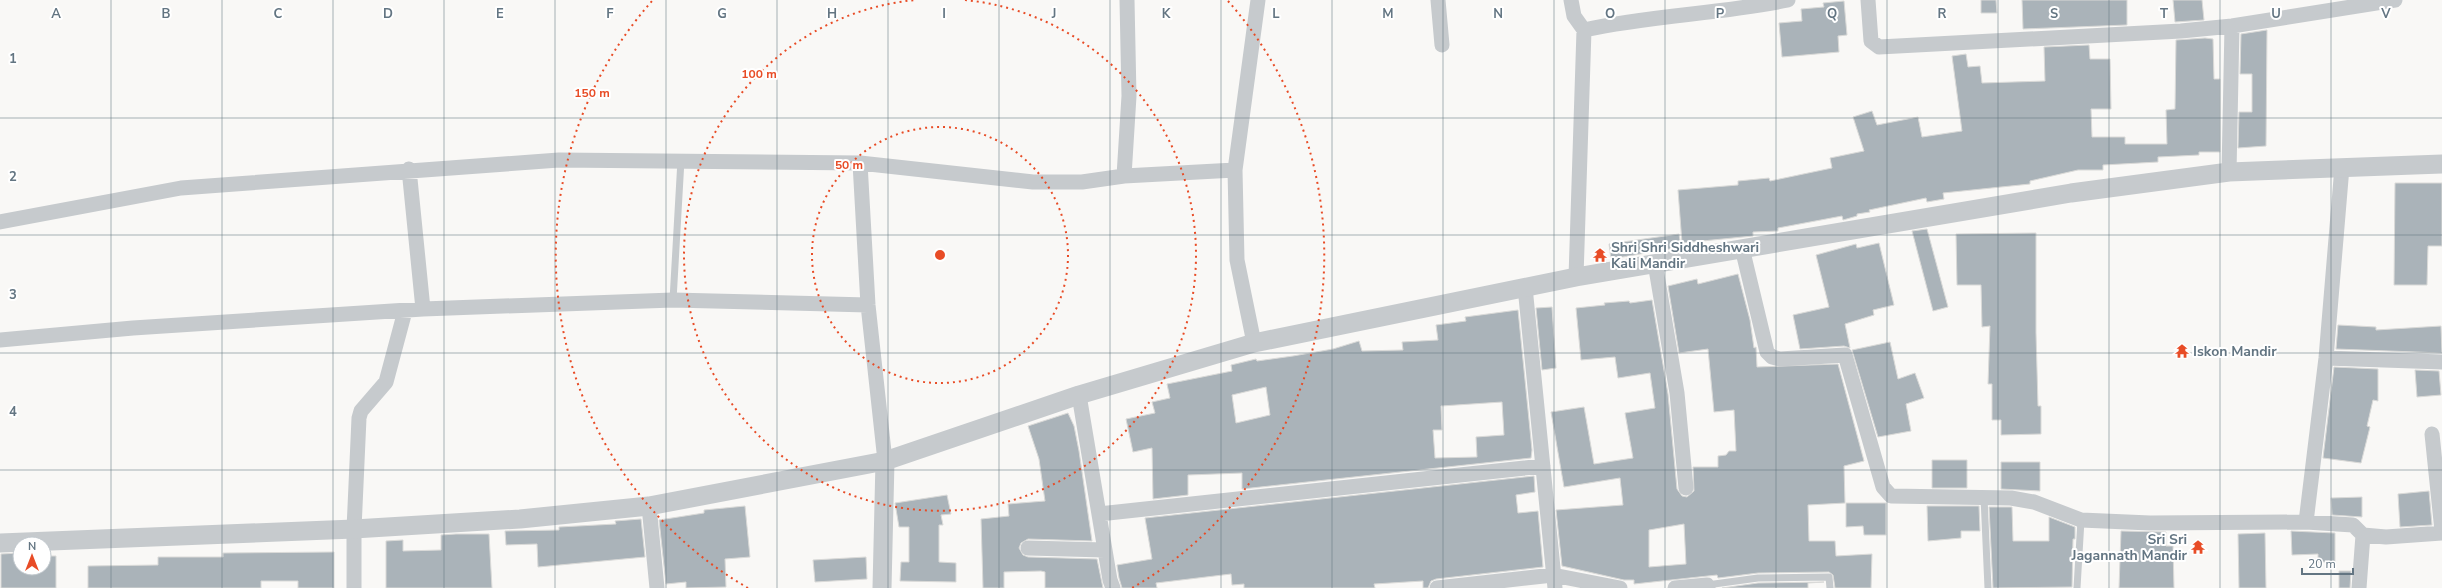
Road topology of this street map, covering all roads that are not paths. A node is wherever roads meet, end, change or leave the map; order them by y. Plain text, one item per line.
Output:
1 (1127, 0) edge
2 (1258, 0) edge
3 (1438, 0) edge
4 (1571, 0) edge
5 (1788, 0) edge
6 (1868, 0) edge
7 (2395, 0) edge
8 (2232, 26) junction
9 (1584, 30) junction
10 (1442, 45) dead end
11 (681, 160) junction
12 (860, 163) junction
13 (2442, 164) edge
14 (2342, 167) junction
15 (409, 169) junction
16 (1235, 170) junction
17 (2229, 172) junction
18 (1124, 176) junction
19 (0, 222) edge
20 (1742, 248) junction
21 (1655, 263) junction
22 (1576, 277) junction
23 (1524, 287) junction
24 (673, 300) junction
25 (868, 305) junction
26 (423, 309) junction
27 (405, 311) junction
28 (0, 340) edge
29 (1254, 343) junction
30 (2326, 358) junction
31 (2442, 362) edge
32 (1078, 395) junction
33 (2432, 434) dead end
34 (886, 461) junction
35 (1543, 466) junction
36 (1686, 488) dead end
37 (1984, 497) junction
38 (649, 506) junction
39 (1099, 514) junction
40 (2081, 520) junction
41 (2306, 522) junction
42 (354, 529) junction
43 (2442, 532) edge
44 (2363, 535) junction
45 (0, 543) edge
46 (1028, 548) dead end
47 (1104, 550) junction
48 (1554, 582) edge
49 (1707, 587) edge
50 (354, 588) edge
51 (657, 588) edge
52 (882, 588) edge
53 (1113, 588) edge
54 (1437, 588) edge
55 (1620, 588) edge
56 (1675, 588) edge
57 (1830, 588) edge
58 (1988, 588) edge
59 (2077, 588) edge
60 (2359, 588) edge

1 - 18 street
2 - 16 street
3 - 10 street
4 - 9 street
5 - 9 street
6 - 8 street
7 - 8 street
8 - 17 street
9 - 22 street
11 - 12 street
11 - 15 street
11 - 24 lane
12 - 18 street
12 - 25 street
13 - 14 street
14 - 17 street
14 - 30 street
15 - 19 street
15 - 26 street
16 - 18 street
16 - 29 street
17 - 20 street
20 - 21 street
20 - 37 street
21 - 22 street
21 - 36 street
22 - 23 street
23 - 29 street
23 - 35 street
24 - 25 street
24 - 26 street
25 - 34 street
26 - 27 street
27 - 28 street
27 - 42 street
29 - 32 street
30 - 31 street
30 - 41 street
32 - 34 street
32 - 39 street
33 - 43 street
34 - 38 street
34 - 52 street
35 - 39 street
35 - 48 street
37 - 40 street
37 - 58 lane
38 - 42 street
38 - 51 street
39 - 47 street
40 - 41 street
40 - 59 lane
41 - 44 street
42 - 45 street
42 - 50 street
43 - 44 street
44 - 60 street
46 - 47 street
47 - 53 street
48 - 54 street
48 - 55 street
49 - 56 street
49 - 57 lane

